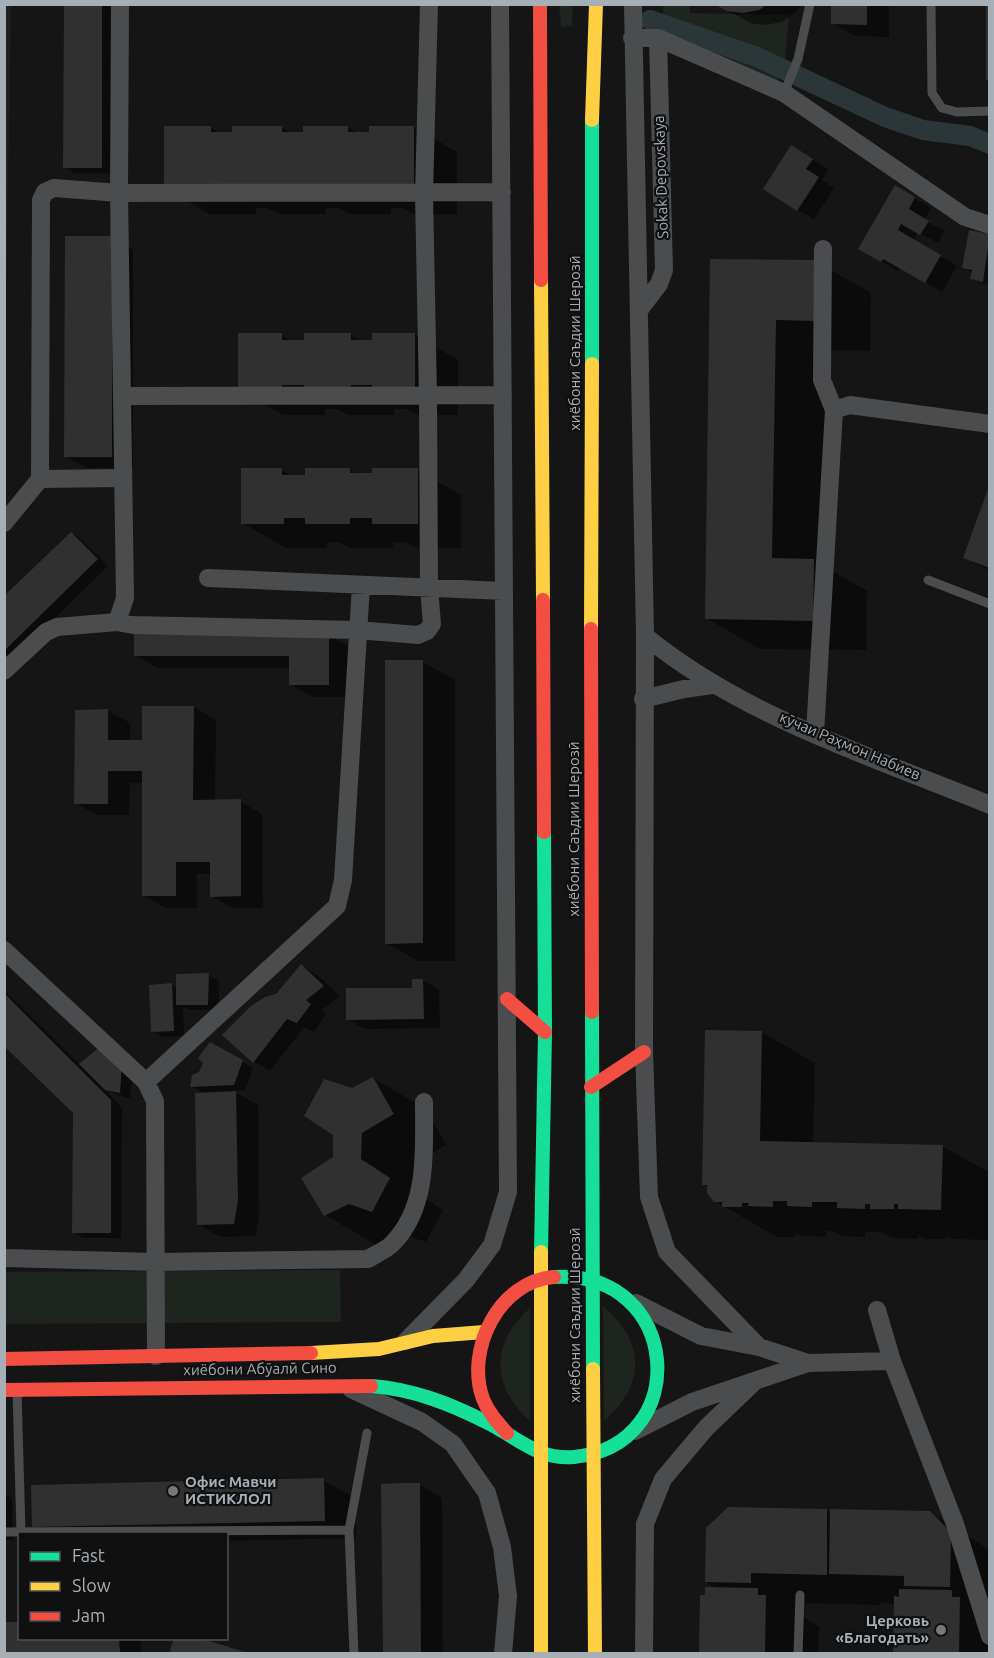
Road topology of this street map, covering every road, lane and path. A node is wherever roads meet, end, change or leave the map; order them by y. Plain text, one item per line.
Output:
1 (120, 4) edge
2 (429, 4) edge
3 (500, 4) edge
4 (540, 4) edge
5 (596, 4) edge
6 (633, 4) edge
7 (810, 4) edge
8 (931, 4) edge
9 (632, 38) junction
10 (658, 38) junction
11 (787, 87) junction
12 (990, 111) edge
13 (501, 192) junction
14 (119, 193) junction
15 (423, 194) junction
16 (990, 225) edge
17 (823, 249) dead end
18 (640, 309) junction
19 (503, 395) junction
20 (123, 396) junction
21 (428, 396) junction
22 (834, 410) junction
23 (990, 424) edge
24 (123, 478) junction
25 (40, 479) junction
26 (4, 523) edge
27 (208, 578) dead end
28 (928, 580) dead end
29 (361, 585) junction
30 (429, 588) junction
31 (504, 591) junction
32 (990, 604) edge
33 (117, 622) junction
34 (357, 630) junction
35 (645, 636) junction
36 (4, 671) edge
37 (712, 685) junction
38 (643, 699) junction
39 (815, 733) junction
40 (990, 805) edge
41 (4, 950) edge
42 (507, 999) junction
43 (545, 1032) junction
44 (644, 1052) junction
45 (146, 1082) junction
46 (591, 1087) junction
47 (423, 1102) dead end
48 (4, 1258) edge
49 (156, 1262) junction
50 (540, 1278) junction
51 (591, 1280) junction
52 (625, 1297) junction
53 (877, 1310) dead end
54 (484, 1332) junction
55 (405, 1342) junction
56 (759, 1347) junction
57 (156, 1356) junction
58 (4, 1359) edge
59 (892, 1361) junction
60 (808, 1364) junction
61 (757, 1379) junction
62 (341, 1385) junction
63 (11, 1390) edge
64 (368, 1433) dead end
65 (507, 1433) junction
66 (631, 1433) junction
67 (542, 1454) junction
68 (593, 1454) junction
69 (349, 1530) junction
70 (21, 1531) junction
71 (4, 1532) edge
72 (800, 1595) dead end
73 (541, 1606) junction
74 (528, 1634) dead end
75 (990, 1636) edge
76 (354, 1653) edge
77 (503, 1653) edge
78 (541, 1653) edge
79 (595, 1653) edge
80 (644, 1653) edge
81 (798, 1653) edge

1 - 14 street
2 - 15 street
3 - 13 street
4 - 43 main road, хиёбони Саъдии Шерозӣ
5 - 46 main road, хиёбони Саъдии Шерозӣ
6 - 9 street
7 - 11 lane
8 - 12 lane
9 - 10 street
9 - 18 street
10 - 11 street
10 - 18 street, Sokak Depovskaya
11 - 16 street
13 - 15 street
13 - 19 street
14 - 15 street
14 - 20 street
14 - 25 street
15 - 21 street
17 - 22 street
18 - 35 street
19 - 21 street
19 - 31 street
20 - 21 street
20 - 24 street
21 - 30 street
22 - 23 street
22 - 39 street
24 - 25 street
24 - 33 street
25 - 26 street
27 - 29 street
28 - 32 lane
29 - 30 street
29 - 34 street
30 - 31 street
30 - 34 street
31 - 42 street
33 - 34 street
33 - 36 street
34 - 45 street
35 - 37 street, кӯчаи Раҳмон Набиев
35 - 38 street
37 - 38 street
37 - 39 street, кӯчаи Раҳмон Набиев
38 - 44 street
39 - 40 street, кӯчаи Раҳмон Набиев
41 - 45 street
42 - 43 main road
42 - 55 street
43 - 50 main road, хиёбони Саъдии Шерозӣ
44 - 46 main road
44 - 56 street
45 - 49 street
46 - 51 main road, хиёбони Саъдии Шерозӣ
47 - 49 street
48 - 49 street
49 - 57 street
50 - 51 main road, хиёбони Абӯалӣ Сино
50 - 54 main road, хиёбони Абӯалӣ Сино
50 - 67 main road, хиёбони Саъдии Шерозӣ
51 - 52 main road, хиёбони Абӯалӣ Сино
51 - 68 main road, хиёбони Саъдии Шерозӣ
52 - 56 street
52 - 66 main road, хиёбони Абӯалӣ Сино
53 - 59 street
54 - 55 main road, хиёбони Абӯалӣ Сино
54 - 65 main road, хиёбони Абӯалӣ Сино
55 - 57 main road, хиёбони Абӯалӣ Сино
56 - 60 street
57 - 58 main road, хиёбони Абӯалӣ Сино
59 - 60 street
59 - 75 street
60 - 61 street
61 - 66 street
61 - 80 street
62 - 63 main road, хиёбони Абӯалӣ Сино
62 - 65 main road, хиёбони Абӯалӣ Сино
62 - 77 street
63 - 70 lane
64 - 69 lane
65 - 67 main road, хиёбони Абӯалӣ Сино
66 - 68 main road, хиёбони Абӯалӣ Сино
67 - 68 main road, хиёбони Абӯалӣ Сино
67 - 73 main road, хиёбони Саъдии Шерозӣ
68 - 79 main road, хиёбони Саъдии Шерозӣ
69 - 70 lane
69 - 76 lane
70 - 71 lane
72 - 81 lane
73 - 74 main road
73 - 78 main road, хиёбони Саъдии Шерозӣ

